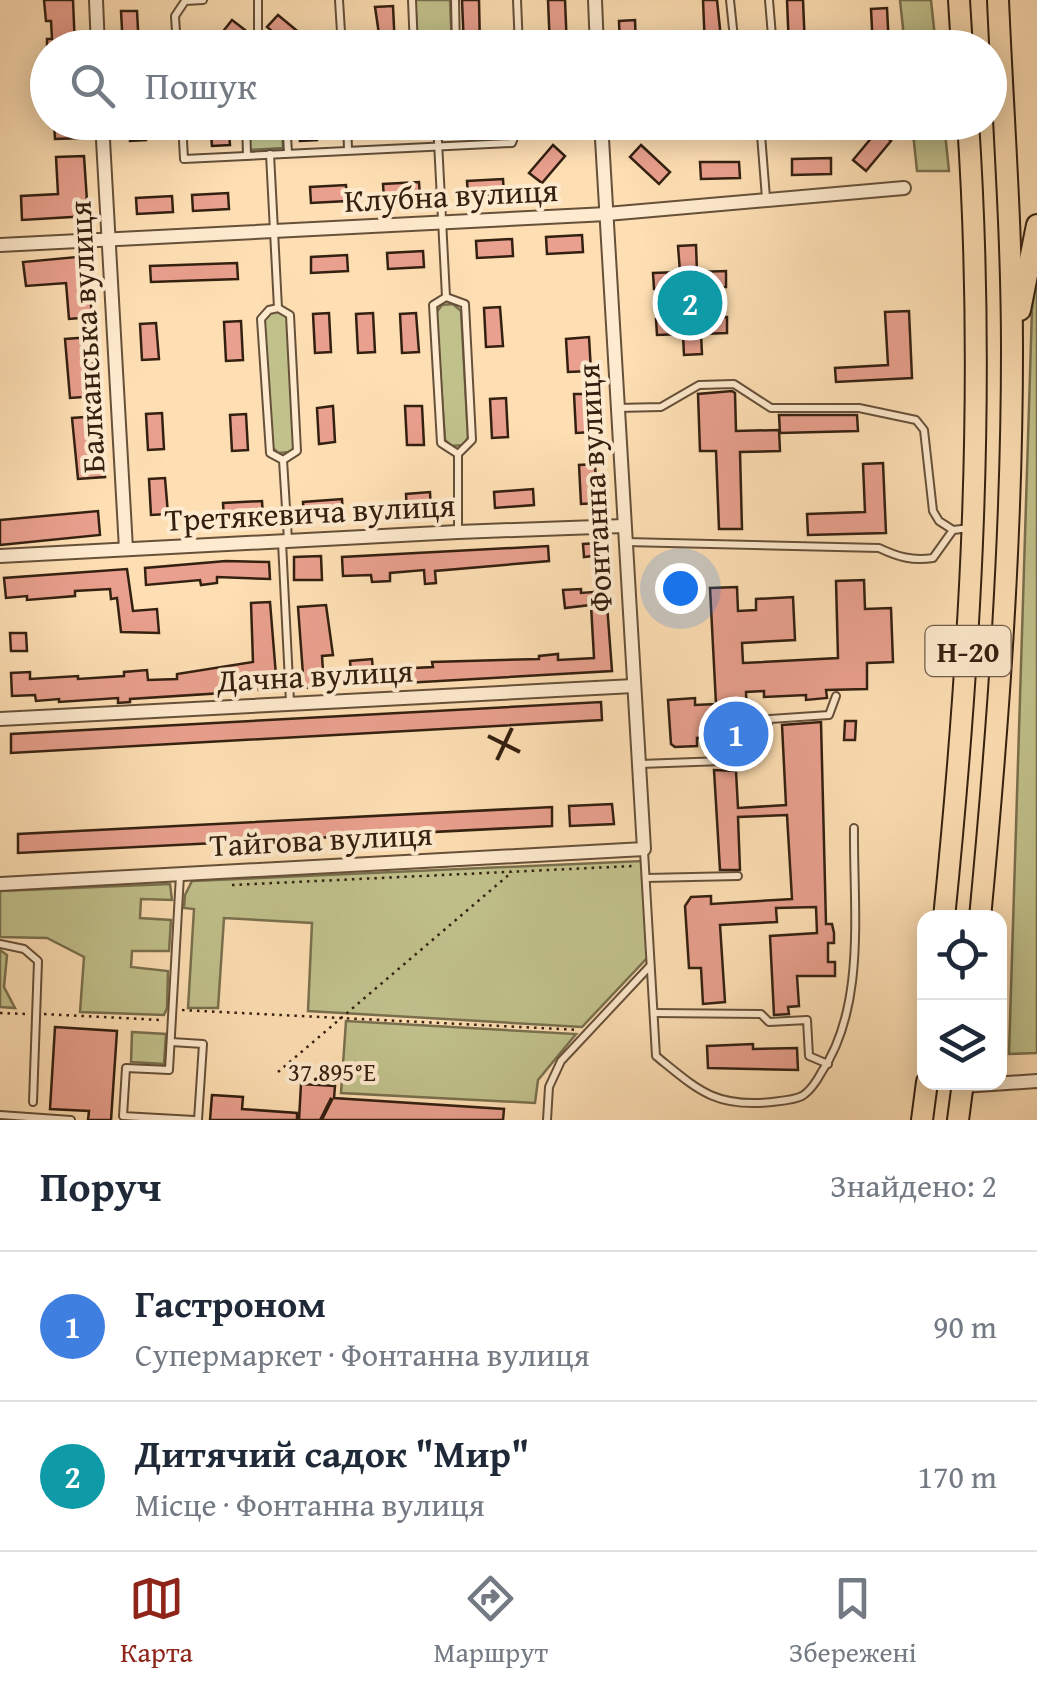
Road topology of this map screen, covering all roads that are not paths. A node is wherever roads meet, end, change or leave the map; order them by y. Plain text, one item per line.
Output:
1 (96, 0) edge
2 (203, 0) edge
3 (258, 0) edge
4 (339, 0) edge
5 (412, 0) edge
6 (454, 0) edge
7 (517, 0) edge
8 (595, 0) edge
9 (730, 0) edge
10 (769, 0) edge
11 (950, 0) edge
12 (958, 0) edge
13 (998, 0) edge
14 (97, 30) edge
15 (176, 30) edge
16 (259, 30) edge
17 (341, 30) edge
18 (413, 30) edge
19 (455, 30) edge
20 (518, 30) edge
21 (596, 30) edge
22 (733, 30) edge
23 (771, 30) edge
24 (959, 30) edge
25 (961, 30) edge
26 (999, 30) edge
27 (103, 140) edge
28 (183, 140) edge
29 (247, 140) edge
30 (287, 140) edge
31 (347, 140) edge
32 (438, 140) edge
33 (514, 140) edge
34 (603, 140) edge
35 (761, 140) edge
36 (969, 140) edge
37 (1004, 140) edge
38 (438, 146) junction
39 (348, 149) junction
40 (288, 152) junction
41 (270, 154) junction
42 (247, 155) junction
43 (904, 188) dead end
44 (766, 198) junction
45 (606, 214) junction
46 (441, 222) junction
47 (1037, 225) edge
48 (274, 232) junction
49 (108, 240) junction
50 (0, 245) edge
51 (446, 297) junction
52 (278, 308) junction
53 (1012, 346) junction
54 (617, 408) junction
55 (458, 454) junction
56 (283, 460) junction
57 (624, 526) junction
58 (963, 528) junction
59 (458, 532) junction
60 (285, 542) junction
61 (624, 542) junction
62 (126, 549) junction
63 (0, 556) edge
64 (634, 686) junction
65 (836, 696) dead end
66 (290, 704) junction
67 (0, 718) edge
68 (638, 764) junction
69 (955, 814) junction
70 (990, 818) junction
71 (854, 828) dead end
72 (644, 850) junction
73 (180, 875) junction
74 (738, 876) dead end
75 (646, 878) junction
76 (0, 884) edge
77 (945, 910) edge
78 (981, 910) edge
79 (0, 944) edge
80 (651, 965) junction
81 (654, 1013) junction
82 (171, 1042) junction
83 (828, 1064) junction
84 (1007, 1085) edge
85 (1034, 1085) edge
86 (926, 1090) edge
87 (962, 1090) edge
88 (32, 1102) dead end
89 (0, 1115) edge
90 (70, 1120) edge
91 (196, 1120) edge
92 (547, 1120) edge
93 (922, 1120) edge
94 (958, 1120) edge

1 - 14 street
2 - 15 lane
3 - 16 lane
4 - 17 lane
5 - 18 lane
6 - 19 lane
7 - 20 lane
8 - 21 street
9 - 22 lane
10 - 23 lane
11 - 24 main road
12 - 25 main road
13 - 26 main road, Н-20
27 - 49 street, Балканська вулиця
28 - 42 lane
29 - 42 lane
30 - 40 lane
31 - 39 lane
32 - 38 lane
33 - 38 lane
34 - 45 street, Фонтанна вулиця
35 - 44 lane
36 - 58 main road, Н-20
37 - 53 main road, Н-20
38 - 39 lane
38 - 46 lane
39 - 40 lane
40 - 41 lane
41 - 42 lane
41 - 48 lane
43 - 44 street, Клубна вулиця
44 - 45 street, Клубна вулиця
45 - 46 street, Клубна вулиця
45 - 54 street, Фонтанна вулиця
46 - 48 street, Клубна вулиця
46 - 51 lane
47 - 53 main road
48 - 49 street, Клубна вулиця
48 - 52 lane
49 - 50 street, Клубна вулиця
49 - 62 street, Балканська вулиця
51 - 55 lane
51 - 55 lane
52 - 56 lane
52 - 56 lane
53 - 70 main road, Н-20
54 - 57 street, Фонтанна вулиця
54 - 58 lane
55 - 59 lane
56 - 60 lane
57 - 59 street, Третякевича вулиця
57 - 61 street, Фонтанна вулиця
58 - 61 lane
58 - 69 main road, Н-20
59 - 60 street, Третякевича вулиця
60 - 62 street, Третякевича вулиця
60 - 66 lane
61 - 64 street, Фонтанна вулиця
62 - 63 street, Третякевича вулиця
64 - 66 street, Дачна вулиця
64 - 68 street, Фонтанна вулиця
65 - 68 lane
66 - 67 street, Дачна вулиця
68 - 72 street, Фонтанна вулиця
69 - 70 main road
69 - 77 main road, Н-20
70 - 78 main road, Н-20
71 - 83 lane
72 - 73 street, Тайгова вулиця
72 - 75 lane
73 - 76 street, Тайгова вулиця
73 - 82 lane
74 - 75 lane
75 - 80 lane
79 - 88 lane
80 - 81 lane
80 - 92 lane
81 - 83 lane
81 - 83 lane
82 - 91 lane
82 - 91 lane
84 - 85 street
86 - 93 main road
87 - 94 main road
89 - 90 lane

